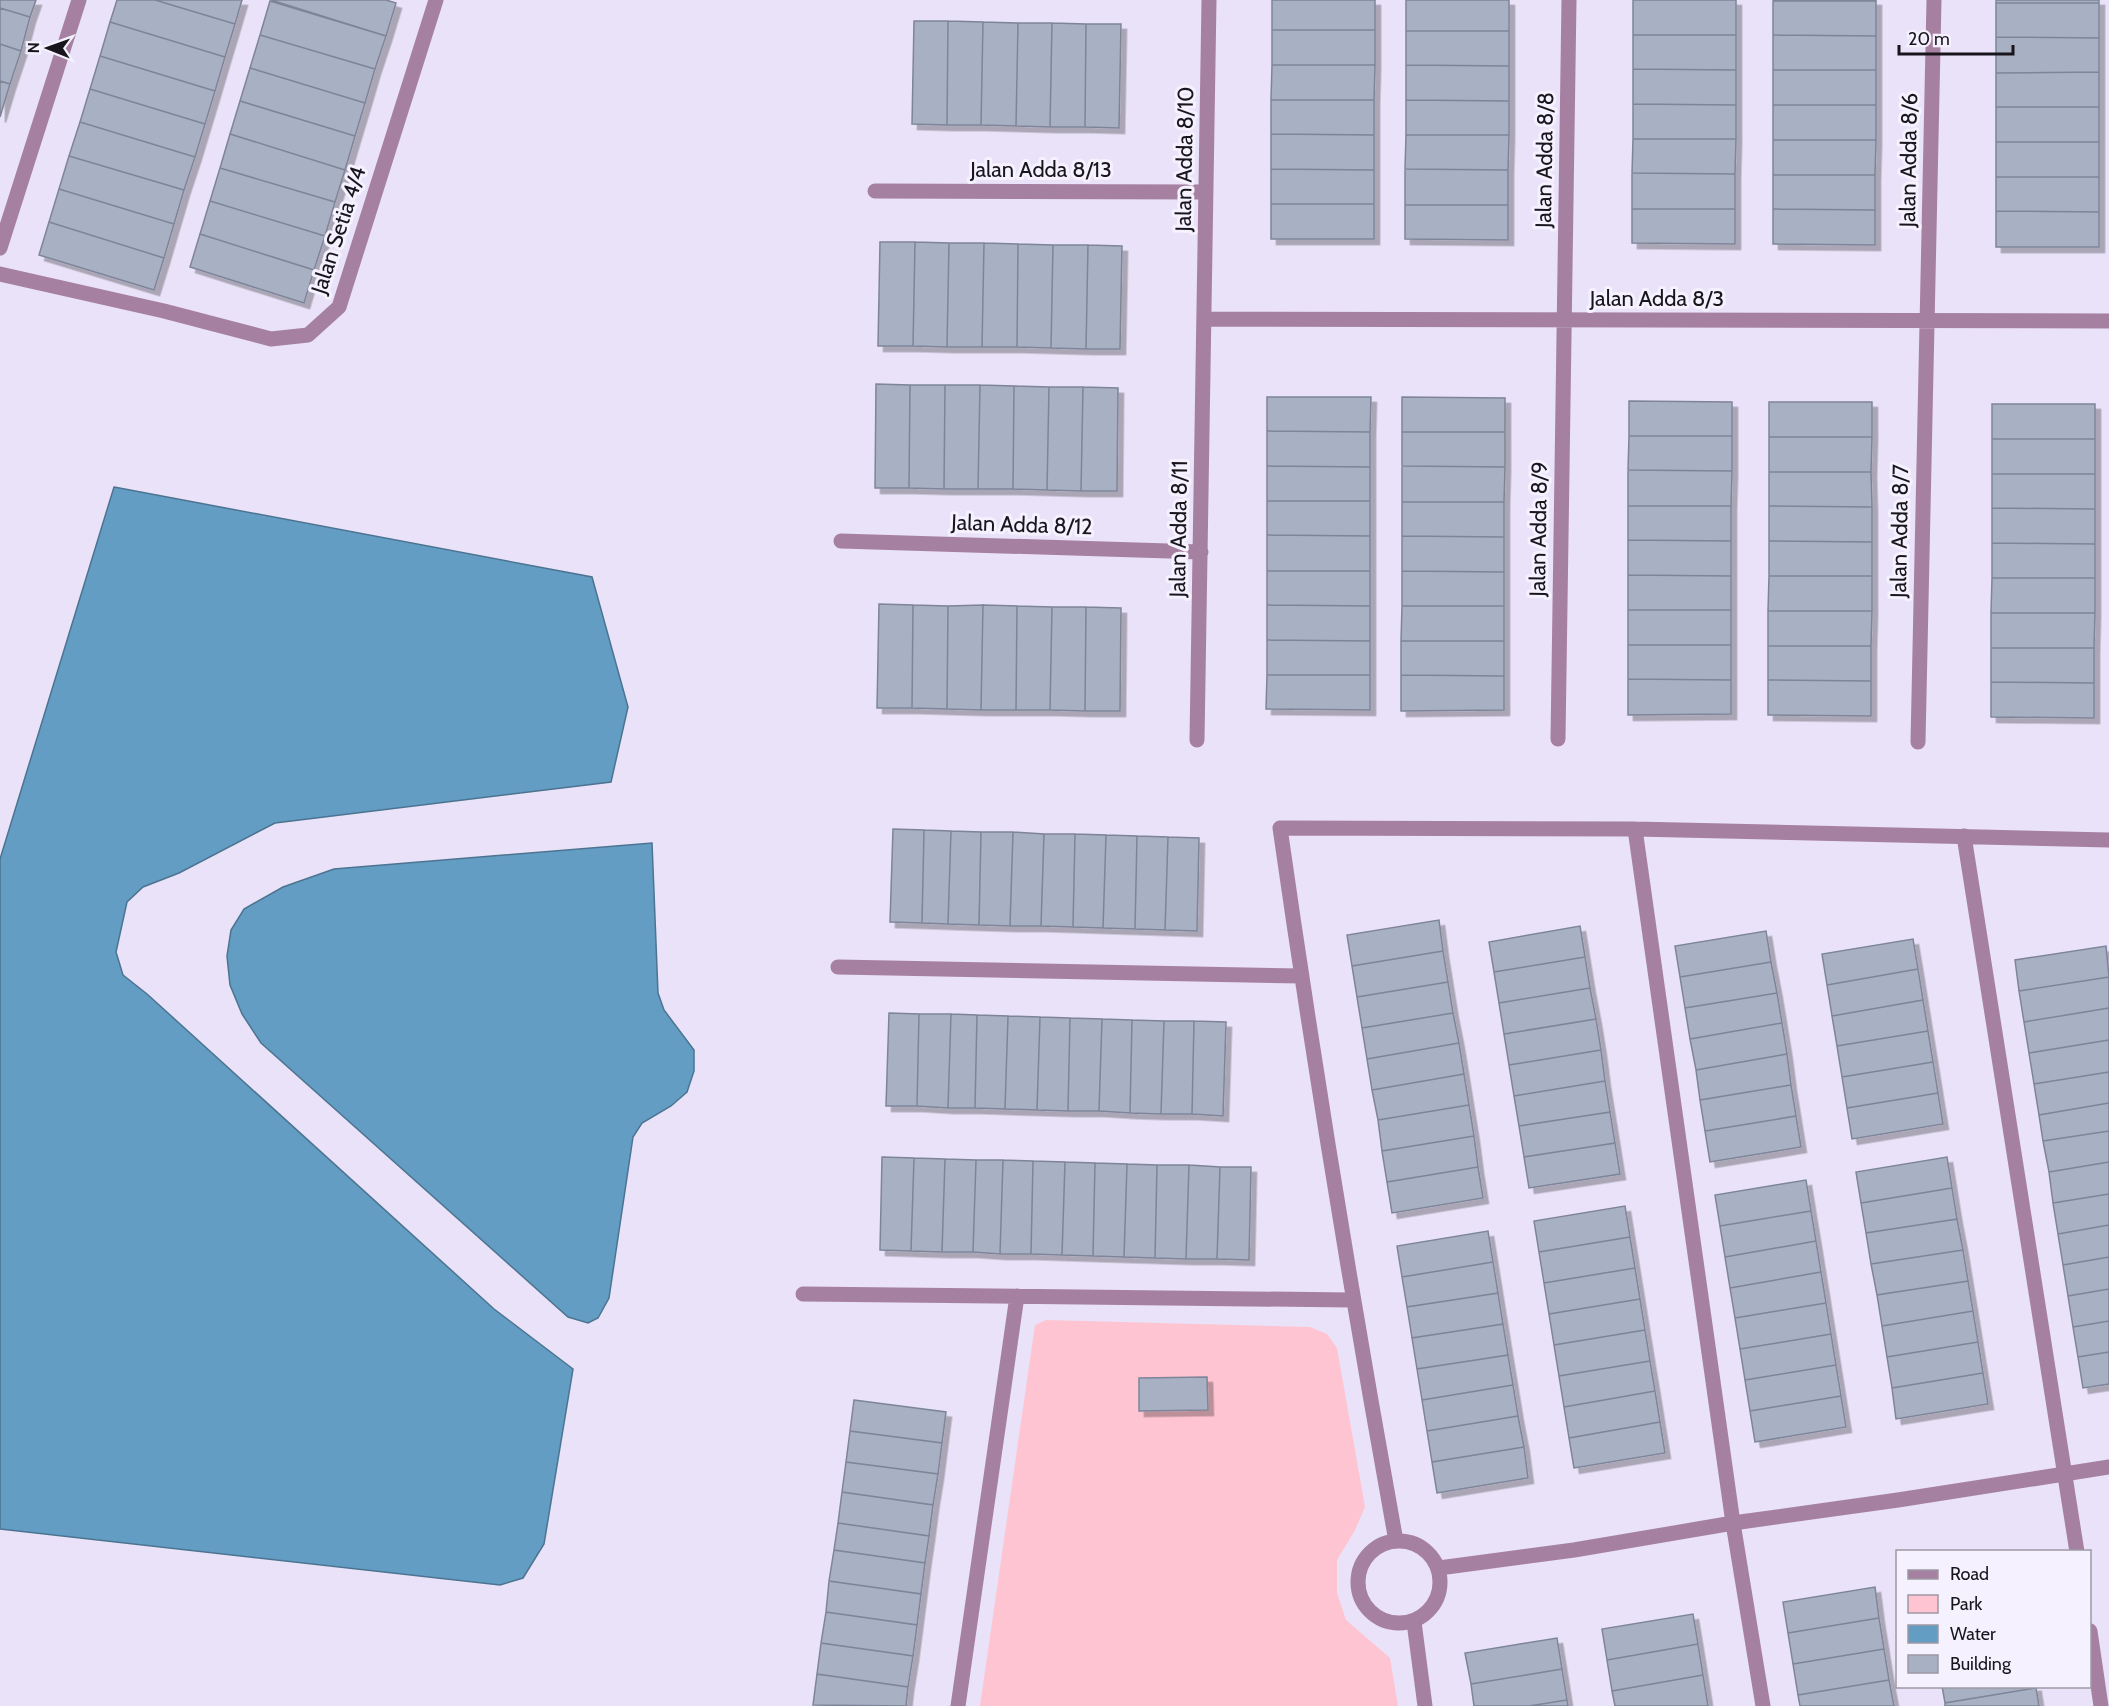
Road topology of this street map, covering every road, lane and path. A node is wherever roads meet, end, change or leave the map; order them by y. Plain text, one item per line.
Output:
1 (79, 0) edge
2 (435, 0) edge
3 (1209, 0) edge
4 (1569, 0) edge
5 (1934, 0) edge
6 (875, 191) dead end
7 (1206, 192) junction
8 (0, 248) edge
9 (0, 274) edge
10 (1204, 319) junction
11 (1564, 320) junction
12 (2109, 321) edge
13 (1926, 322) junction
14 (841, 541) dead end
15 (1201, 552) junction
16 (1558, 739) dead end
17 (1197, 740) dead end
18 (1918, 742) dead end
19 (1635, 830) junction
20 (1964, 836) junction
21 (2109, 840) edge
22 (838, 967) dead end
23 (1301, 976) junction
24 (803, 1294) dead end
25 (1017, 1296) junction
26 (1353, 1300) junction
27 (2109, 1467) edge
28 (2065, 1473) junction
29 (1733, 1523) junction
30 (1396, 1540) junction
31 (2077, 1550) edge
32 (1439, 1568) junction
33 (1414, 1622) junction
34 (2091, 1638) edge
35 (958, 1706) edge
36 (1425, 1706) edge
37 (1763, 1706) edge
38 (2101, 1706) edge

1 - 8 street
2 - 9 street, Jalan Setia 4/4
3 - 7 street, Jalan Adda 8/10
4 - 11 street, Jalan Adda 8/8
5 - 13 street, Jalan Adda 8/6
6 - 7 street, Jalan Adda 8/13
7 - 10 street, Jalan Adda 8/10
10 - 11 street, Jalan Adda 8/3
10 - 15 street, Jalan Adda 8/11
11 - 13 street, Jalan Adda 8/3
11 - 16 street, Jalan Adda 8/9
12 - 13 street, Jalan Adda 8/3
13 - 18 street, Jalan Adda 8/7
14 - 15 street, Jalan Adda 8/12
15 - 17 street, Jalan Adda 8/11
19 - 20 street
19 - 23 street
19 - 29 street
20 - 21 street
20 - 28 street
22 - 23 street
23 - 26 street
24 - 25 street
25 - 26 street
25 - 35 street
26 - 30 street
27 - 28 street
28 - 29 street
28 - 31 street
29 - 32 street
29 - 37 street
30 - 32 street
30 - 33 street
32 - 33 street
33 - 36 street
34 - 38 street

